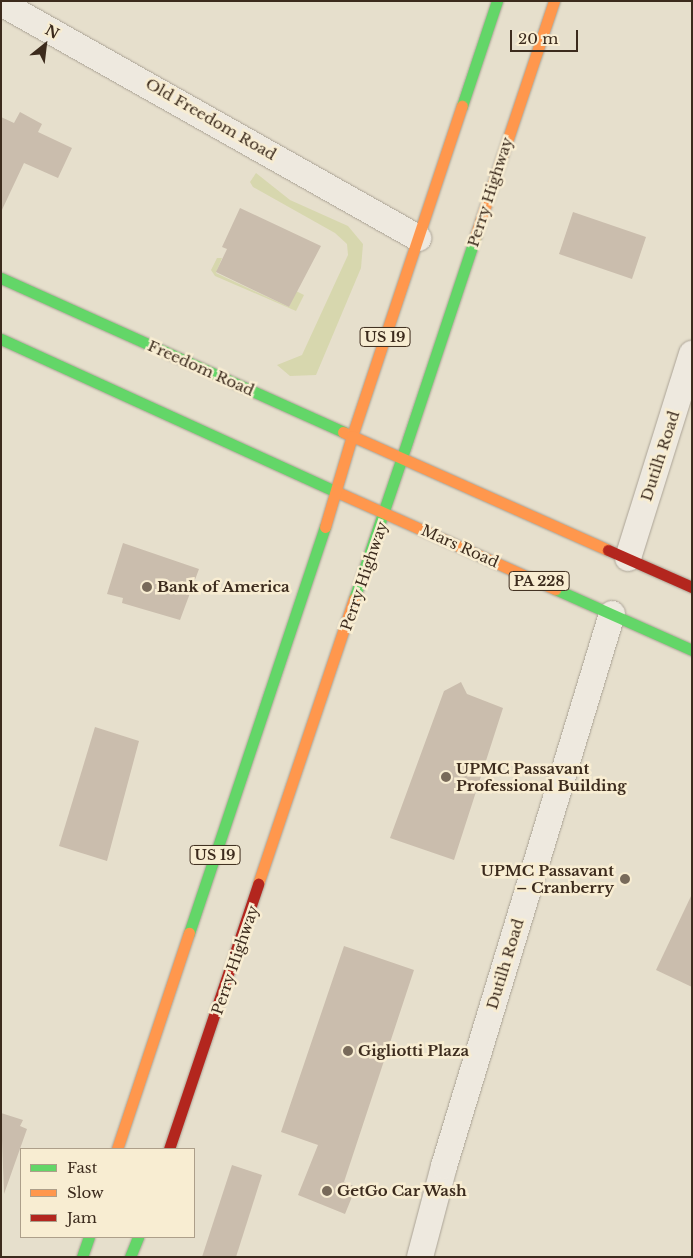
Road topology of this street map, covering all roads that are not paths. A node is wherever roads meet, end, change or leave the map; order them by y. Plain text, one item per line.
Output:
1 (497, 1) edge
2 (554, 1) edge
3 (1, 3) edge
4 (418, 238) junction
5 (1, 278) edge
6 (1, 339) edge
7 (692, 354) edge
8 (684, 408) edge
9 (352, 436) junction
10 (402, 457) junction
11 (337, 492) junction
12 (386, 513) junction
13 (628, 558) junction
14 (692, 587) edge
15 (612, 614) junction
16 (692, 650) edge
17 (117, 1148) edge
18 (169, 1148) edge
19 (89, 1238) edge
20 (138, 1238) edge
21 (82, 1257) edge
22 (130, 1257) edge
23 (420, 1257) edge

1 - 4 main road, US 19
2 - 10 main road, Perry Highway
3 - 4 street, Old Freedom Road
4 - 9 main road, US 19
5 - 9 main road, Freedom Road
6 - 11 main road
7 - 8 street, Dutilh Road
8 - 13 street, Dutilh Road
9 - 10 main road, Freedom Road
9 - 11 main road, US 19
10 - 12 main road, Perry Highway
10 - 13 main road
11 - 12 main road, Mars Road / PA 228
11 - 17 main road, US 19
12 - 15 main road, Mars Road / PA 228
12 - 18 main road, Perry Highway
13 - 14 main road
15 - 16 main road, Mars Road / PA 228
15 - 23 street, Dutilh Road
19 - 21 main road
20 - 22 main road

